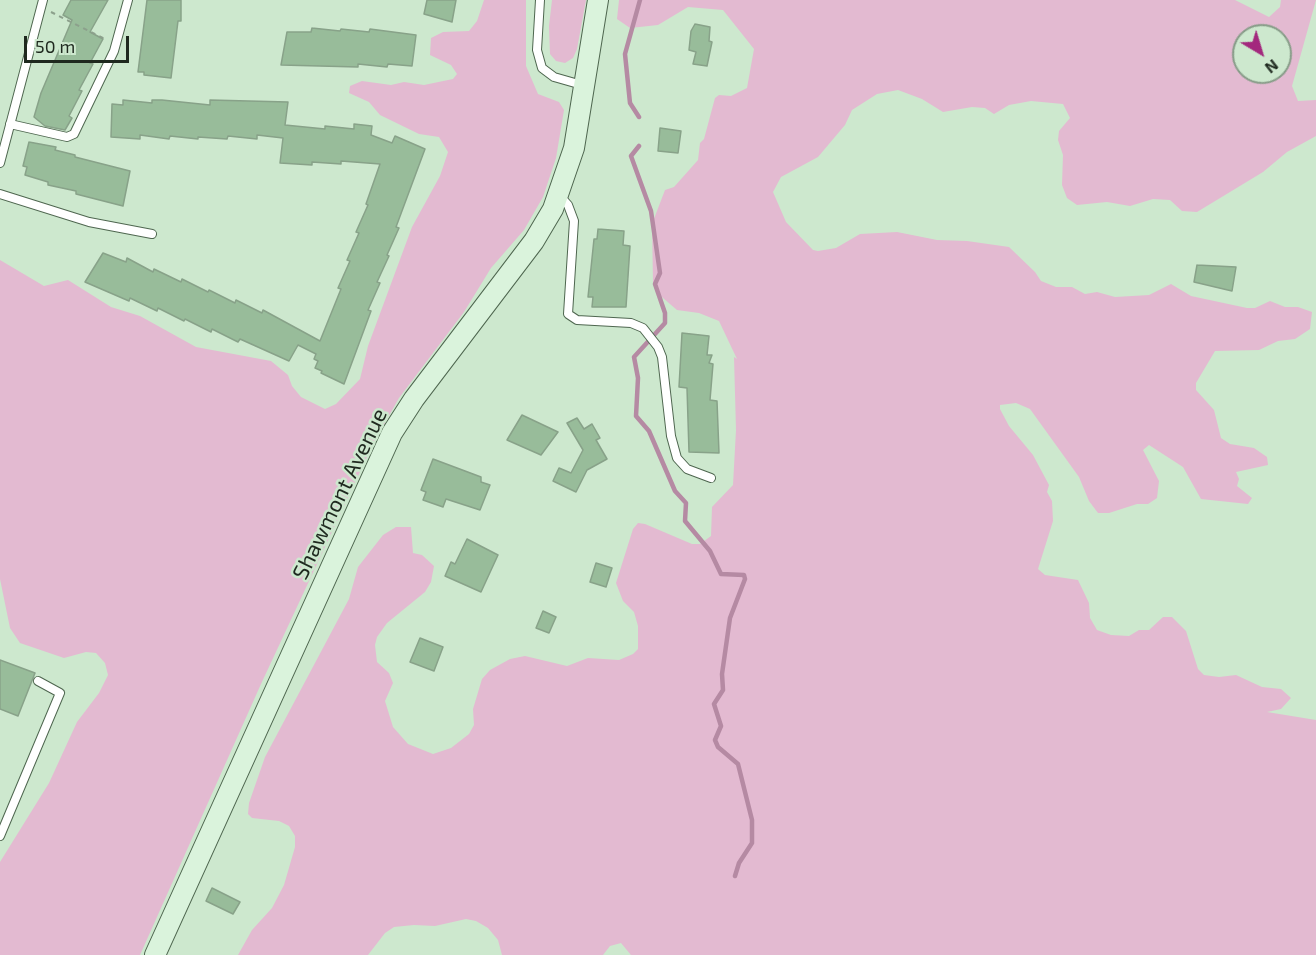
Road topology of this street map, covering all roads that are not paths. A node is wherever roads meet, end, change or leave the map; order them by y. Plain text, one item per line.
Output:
1 (128, 0) edge
2 (540, 0) edge
3 (598, 0) edge
4 (42, 4) edge
5 (584, 85) junction
6 (10, 124) junction
7 (0, 163) edge
8 (0, 194) edge
9 (559, 194) junction
10 (152, 234) dead end
11 (711, 478) dead end
12 (38, 681) dead end
13 (0, 836) edge
14 (155, 955) edge

1 - 6 lane
2 - 5 lane
3 - 5 main road, Shawmont Avenue
4 - 6 lane
5 - 9 main road, Shawmont Avenue
6 - 7 lane
8 - 10 lane
9 - 11 lane
9 - 14 main road, Shawmont Avenue
12 - 13 lane

